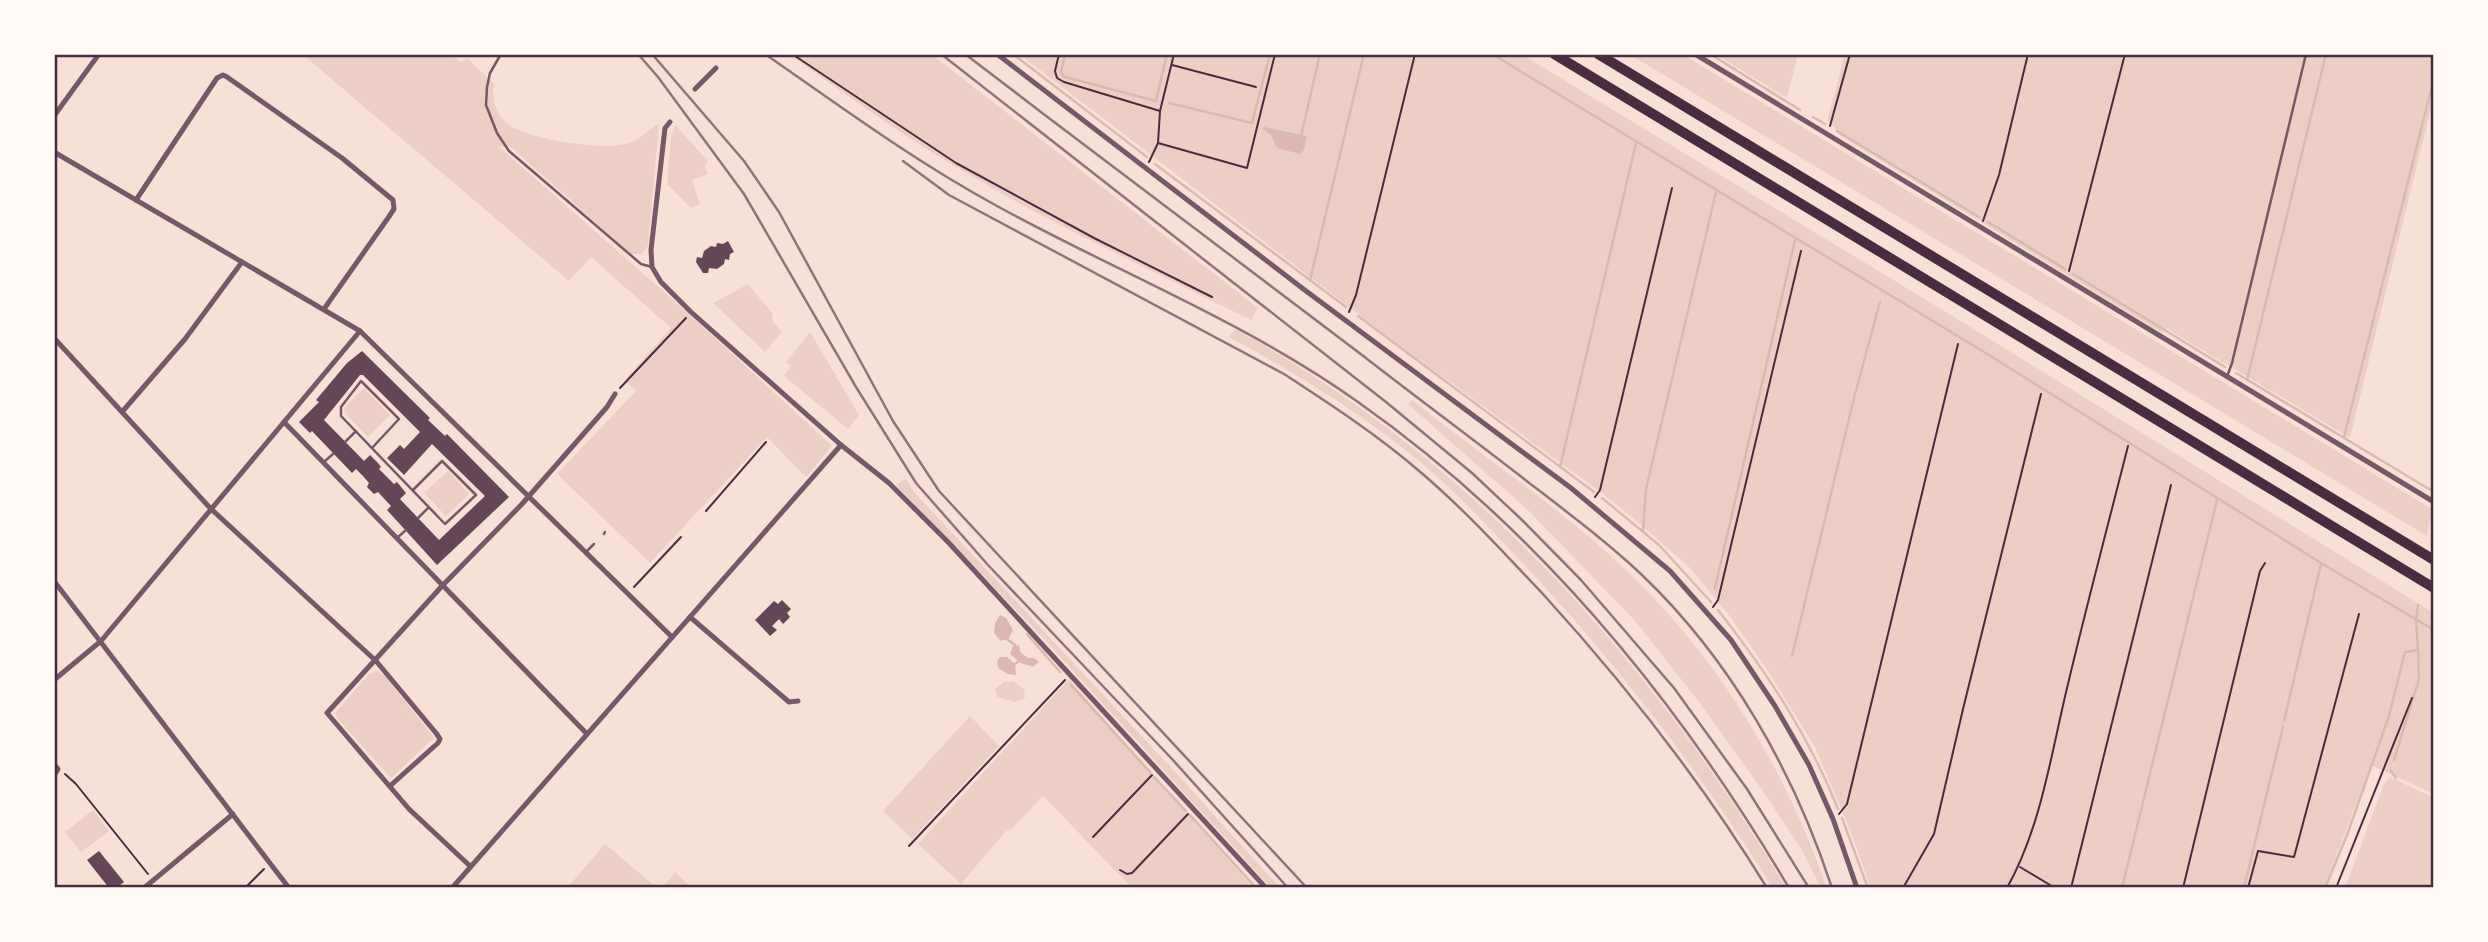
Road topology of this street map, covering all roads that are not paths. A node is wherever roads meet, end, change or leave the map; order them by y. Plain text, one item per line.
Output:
1 (501, 54) edge
2 (997, 54) edge
3 (1554, 54) edge
4 (1598, 54) edge
5 (1695, 54) edge
6 (2306, 54) edge
7 (98, 55) edge
8 (716, 68) dead end
9 (695, 89) dead end
10 (54, 116) edge
11 (670, 122) dead end
12 (54, 152) edge
13 (135, 200) junction
14 (242, 262) junction
15 (652, 267) junction
16 (324, 309) junction
17 (360, 331) junction
18 (54, 338) edge
19 (2227, 377) junction
20 (615, 394) road end
21 (122, 412) junction
22 (284, 422) junction
23 (356, 431) junction
24 (345, 442) dead end
25 (841, 444) junction
26 (372, 447) junction
27 (333, 454) dead end
28 (324, 462) junction
29 (413, 490) junction
30 (528, 495) junction
31 (2432, 501) edge
32 (429, 507) junction
33 (211, 509) junction
34 (418, 518) dead end
35 (406, 530) dead end
36 (397, 538) junction
37 (594, 544) dead end
38 (586, 553) junction
39 (2434, 560) edge
40 (54, 581) edge
41 (442, 586) junction
42 (2432, 588) edge
43 (690, 617) junction
44 (672, 637) junction
45 (100, 640) junction
46 (376, 661) junction
47 (54, 680) edge
48 (798, 701) dead end
49 (587, 734) junction
50 (56, 766) edge
51 (54, 776) edge
52 (390, 786) junction
53 (233, 814) junction
54 (470, 866) junction
55 (149, 885) edge
56 (289, 888) edge
57 (452, 888) edge
58 (1266, 888) edge
59 (1857, 888) edge

1 - 15 lane
2 - 59 street
3 - 42 highway
4 - 39 highway
5 - 19 street
6 - 19 lane
7 - 10 street
8 - 9 street
11 - 15 street
12 - 13 street
13 - 14 street
13 - 16 street
14 - 16 street
14 - 21 street
15 - 25 street
16 - 17 street
17 - 22 street
17 - 30 street
18 - 21 street
19 - 31 street
20 - 30 street
21 - 33 street
22 - 28 street
22 - 33 street
23 - 24 lane
23 - 26 lane
23 - 26 lane
25 - 43 street
25 - 58 street
26 - 29 lane
27 - 28 lane
28 - 36 street
29 - 32 lane
29 - 32 lane
30 - 38 street
30 - 41 street
32 - 34 lane
33 - 45 street
33 - 46 street
35 - 36 lane
36 - 41 street
37 - 38 lane
38 - 44 street
40 - 45 street
41 - 46 street
41 - 49 street
43 - 44 street
43 - 48 street
44 - 49 street
45 - 47 street
45 - 53 street
46 - 52 street
46 - 52 street
49 - 54 street
50 - 51 street
52 - 54 street
53 - 55 street
53 - 56 street
54 - 57 street

